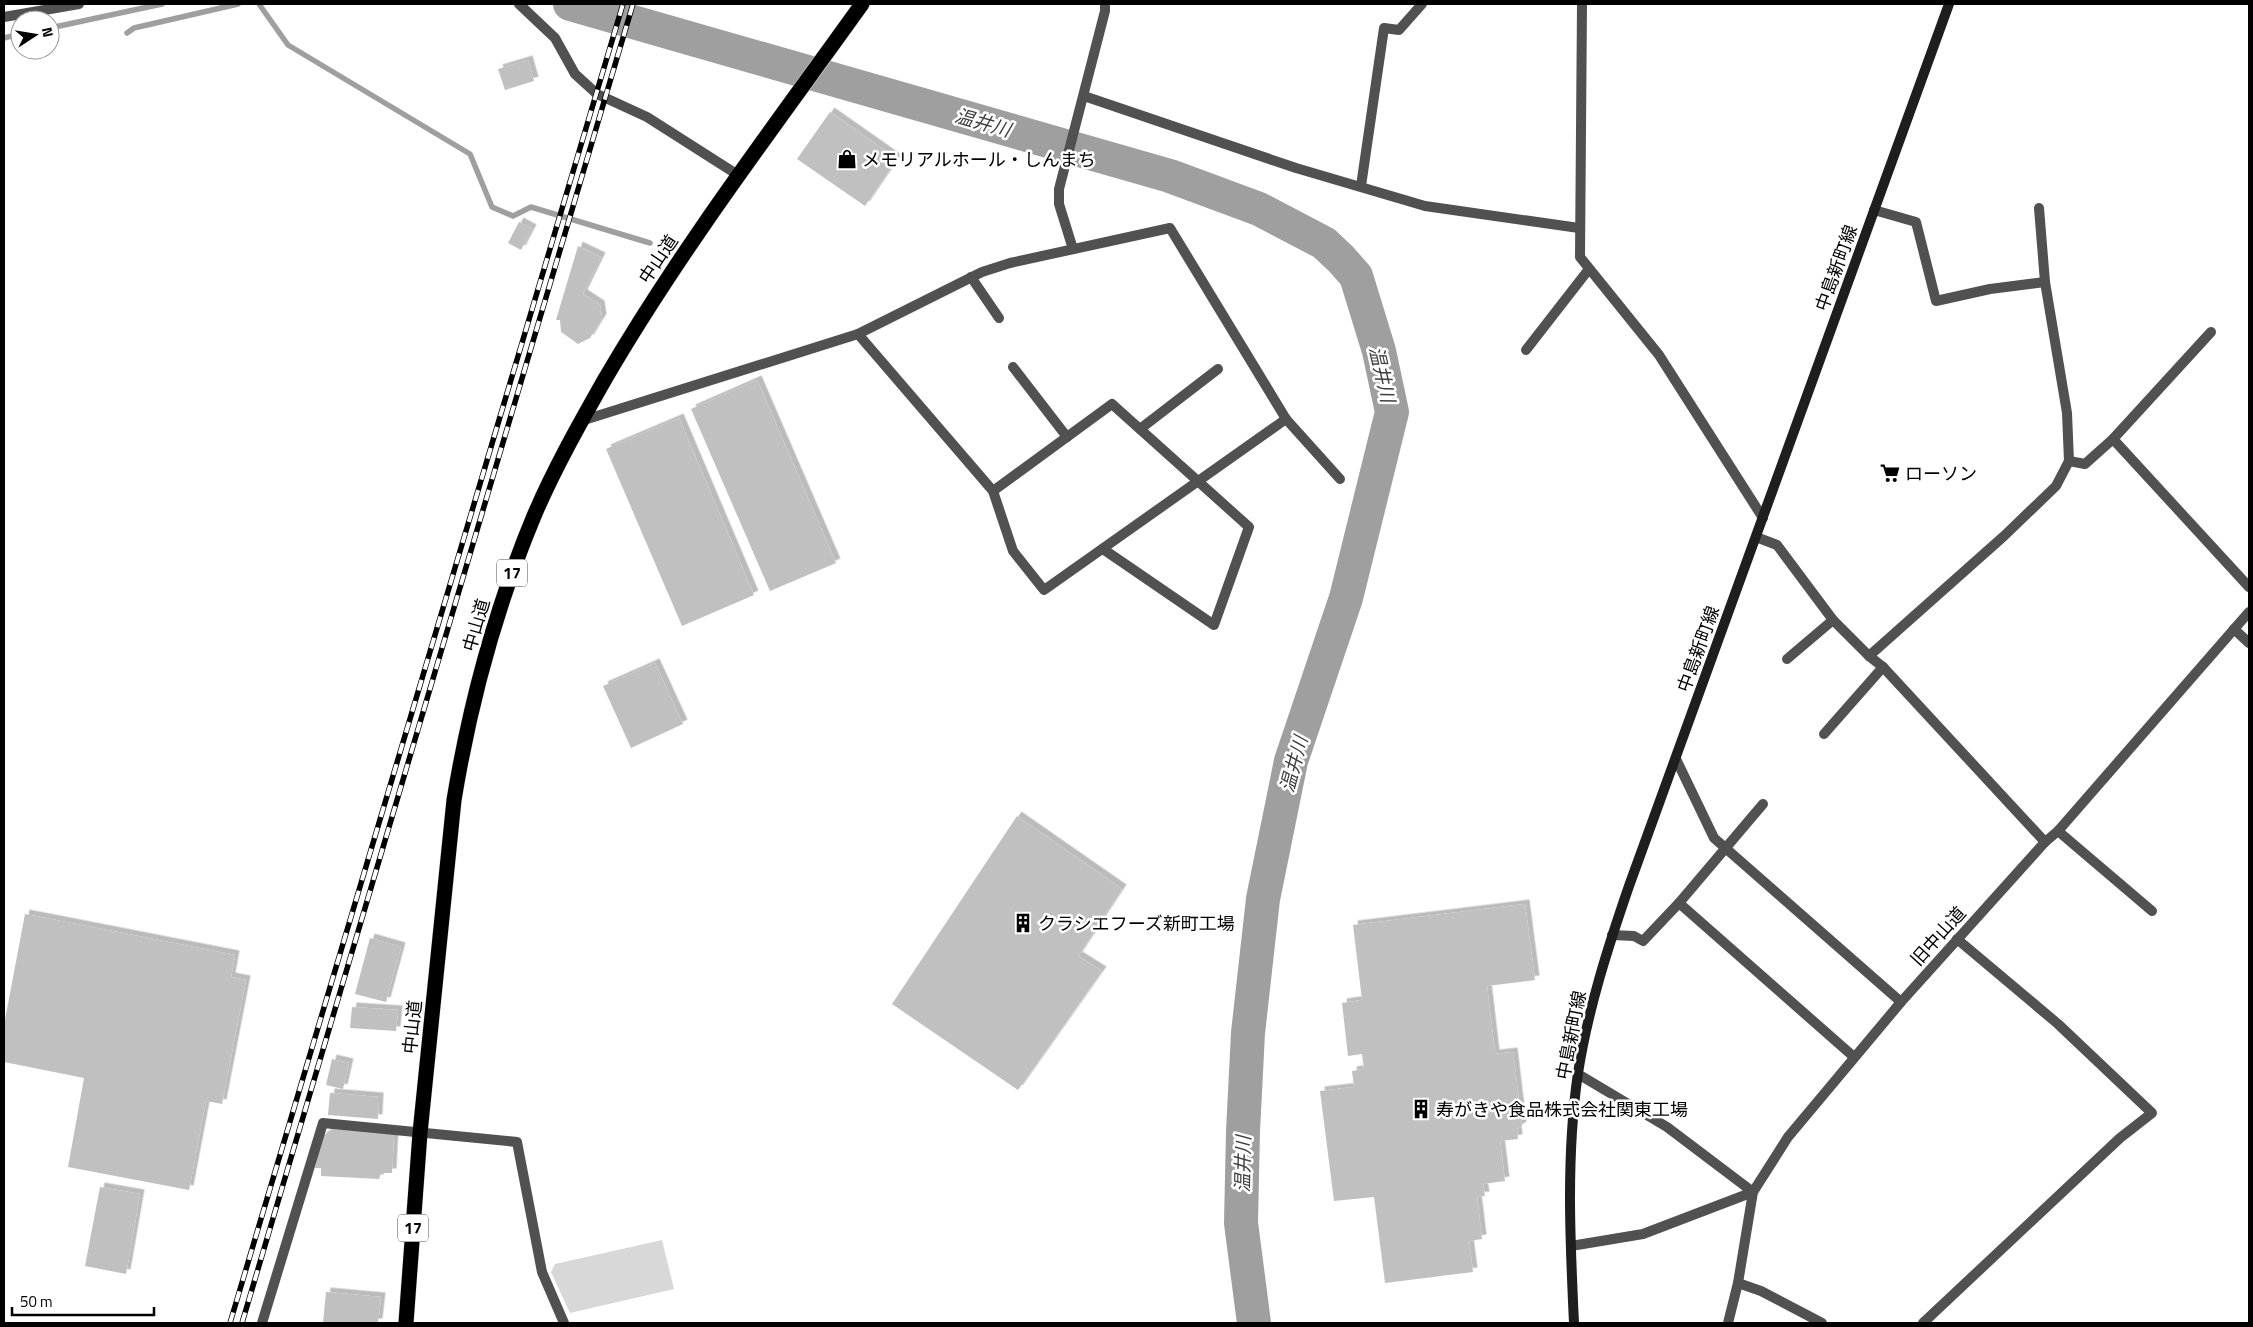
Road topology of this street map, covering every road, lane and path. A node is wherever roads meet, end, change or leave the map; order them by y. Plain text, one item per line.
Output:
1 (79, 4) edge
2 (519, 4) edge
3 (862, 4) edge
4 (1105, 4) edge
5 (1422, 4) edge
6 (1582, 4) edge
7 (1949, 4) edge
8 (4, 16) edge
9 (1083, 99) junction
10 (738, 175) junction
11 (1362, 186) junction
12 (2039, 208) dead end
13 (1874, 210) junction
14 (1579, 228) junction
15 (1073, 249) junction
16 (1589, 269) junction
17 (971, 277) junction
18 (2045, 282) junction
19 (999, 318) dead end
20 (2211, 332) dead end
21 (858, 334) junction
22 (1526, 350) dead end
23 (1013, 367) dead end
24 (1218, 369) dead end
25 (1286, 419) junction
26 (581, 421) junction
27 (1140, 429) junction
28 (1067, 438) junction
29 (2113, 439) junction
30 (2069, 461) junction
31 (1340, 479) dead end
32 (1199, 481) junction
33 (993, 491) junction
34 (1763, 518) junction
35 (1756, 536) junction
36 (1103, 549) junction
37 (2249, 587) edge
38 (2249, 612) edge
39 (1833, 620) junction
40 (2234, 629) junction
41 (2249, 643) edge
42 (1869, 656) junction
43 (1787, 659) dead end
44 (1883, 667) junction
45 (1824, 734) dead end
46 (1676, 760) junction
47 (1763, 804) dead end
48 (2058, 831) junction
49 (2045, 842) junction
50 (1724, 848) junction
51 (1679, 903) junction
52 (2152, 911) dead end
53 (1612, 935) junction
54 (1957, 939) junction
55 (1901, 1002) junction
56 (1854, 1057) junction
57 (1578, 1074) junction
58 (420, 1133) junction
59 (1753, 1192) junction
60 (1571, 1246) junction
61 (1738, 1283) junction
62 (262, 1323) edge
63 (406, 1323) edge
64 (564, 1323) edge
65 (1574, 1323) edge
66 (1728, 1323) edge
67 (1822, 1323) edge
68 (1923, 1323) edge

1 - 8 street
2 - 10 street
3 - 10 highway, 中山道 / 17
4 - 9 street
5 - 11 street
6 - 14 street
7 - 13 main road, 中島新町線
9 - 11 street
9 - 15 street
10 - 26 highway, 中山道 / 17
11 - 14 street
12 - 18 street
13 - 18 street
13 - 34 main road, 中島新町線
14 - 16 street
15 - 17 street
15 - 25 street
16 - 22 street
16 - 34 street
17 - 19 street
17 - 21 street
18 - 30 street
20 - 29 street
21 - 26 street
21 - 33 street
23 - 28 street
24 - 27 street
25 - 31 street
25 - 32 street
26 - 58 highway, 中山道 / 17
27 - 28 street
27 - 32 street
28 - 33 street
29 - 30 street
29 - 37 street
30 - 42 street
32 - 36 street
32 - 36 street
33 - 36 street
34 - 35 main road, 中島新町線
35 - 39 street
35 - 46 main road, 中島新町線
38 - 40 street, 旧中山道
39 - 42 street
39 - 43 street
40 - 41 street
40 - 48 street, 旧中山道
42 - 44 street
44 - 45 street
44 - 49 street
46 - 50 street
46 - 53 main road, 中島新町線
47 - 50 street
48 - 49 street, 旧中山道
48 - 52 street
49 - 54 street, 旧中山道
50 - 51 street
50 - 55 street
51 - 53 street
51 - 56 street
53 - 57 main road, 中島新町線
54 - 55 street, 旧中山道
54 - 68 street
55 - 56 street, 旧中山道
56 - 59 street, 旧中山道
57 - 59 street
57 - 60 main road, 中島新町線
58 - 62 street
58 - 63 highway, 中山道 / 17
58 - 64 street
59 - 60 street
59 - 61 street, 旧中山道
60 - 65 main road, 中島新町線
61 - 66 street, 旧中山道
61 - 67 street

